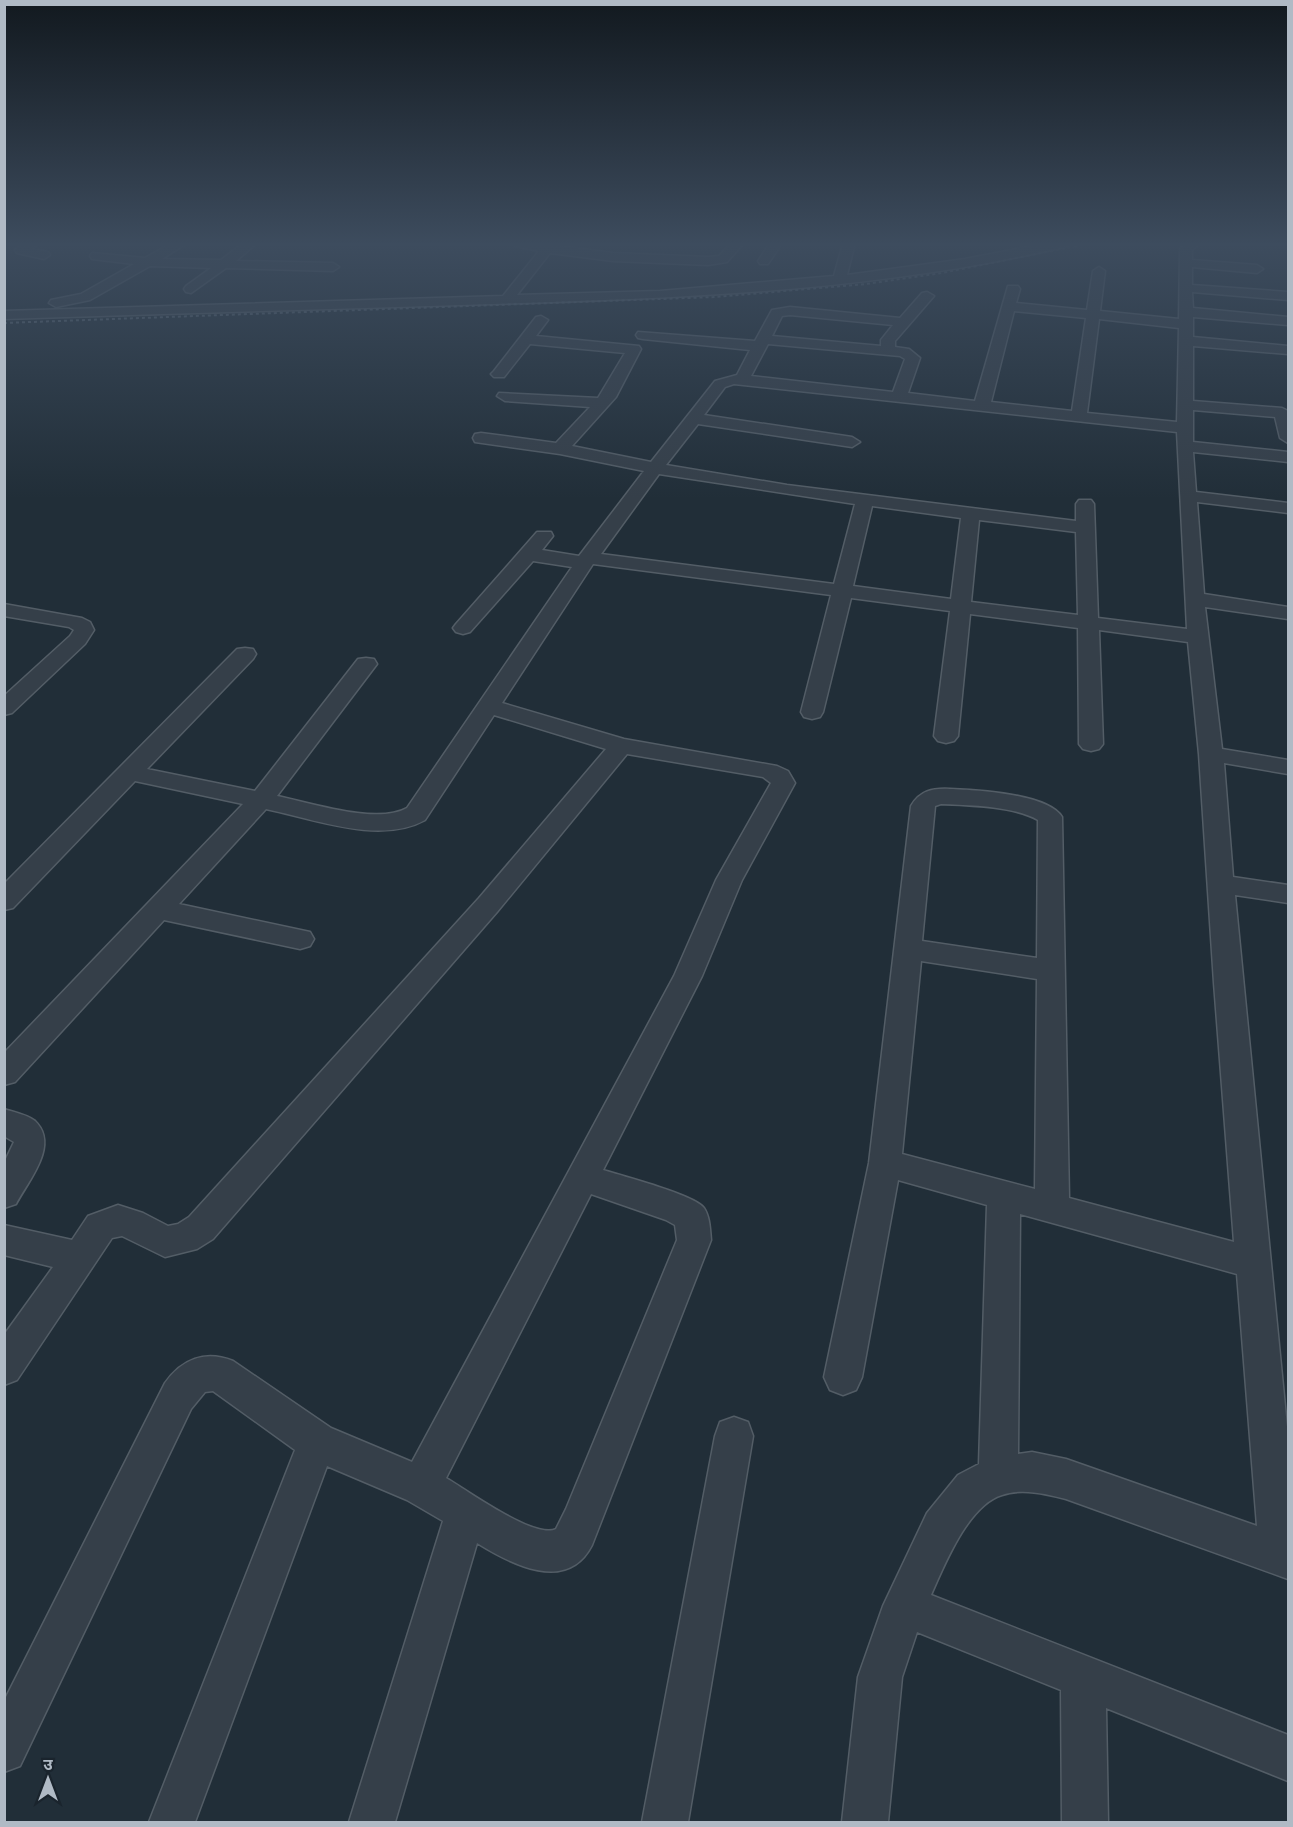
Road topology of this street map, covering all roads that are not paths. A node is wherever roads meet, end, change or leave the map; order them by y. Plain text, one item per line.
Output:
1 (534, 328) edge
2 (646, 328) edge
3 (768, 328) edge
4 (896, 328) edge
5 (1003, 328) edge
6 (1091, 328) edge
7 (1186, 328) edge
8 (1248, 328) edge
9 (526, 339) junction
10 (638, 342) junction
11 (761, 342) junction
12 (1288, 350) edge
13 (888, 351) junction
14 (500, 374) dead end
15 (742, 379) junction
16 (506, 396) dead end
17 (899, 396) junction
18 (600, 403) junction
19 (982, 405) junction
20 (1285, 411) edge
21 (1079, 416) junction
22 (693, 418) junction
23 (1185, 426) junction
24 (481, 438) dead end
25 (1288, 438) edge
26 (852, 442) dead end
27 (560, 449) junction
28 (1288, 458) edge
29 (655, 468) junction
30 (1188, 496) junction
31 (866, 500) junction
32 (1085, 504) dead end
33 (1288, 508) edge
34 (971, 513) junction
35 (1086, 528) junction
36 (544, 536) dead end
37 (528, 554) junction
38 (586, 561) junction
39 (843, 591) junction
40 (1194, 599) junction
41 (961, 606) junction
42 (4, 610) edge
43 (1288, 613) edge
44 (1088, 623) junction
45 (463, 627) dead end
46 (1198, 637) junction
47 (245, 654) dead end
48 (366, 664) dead end
49 (488, 706) junction
50 (4, 708) edge
51 (812, 712) dead end
52 (946, 736) dead end
53 (1091, 744) dead end
54 (621, 746) junction
55 (1211, 754) junction
56 (1288, 767) edge
57 (130, 772) junction
58 (261, 800) junction
59 (1221, 884) junction
60 (1288, 894) edge
61 (4, 901) edge
62 (159, 909) junction
63 (300, 939) dead end
64 (907, 949) junction
65 (1051, 971) junction
66 (4, 1072) edge
67 (4, 1122) edge
68 (885, 1163) junction
69 (583, 1177) junction
70 (4, 1194) edge
71 (1004, 1195) junction
72 (1052, 1209) junction
73 (4, 1240) edge
74 (79, 1257) junction
75 (1253, 1263) junction
76 (7, 1360) edge
77 (843, 1377) dead end
78 (734, 1436) dead end
79 (318, 1442) junction
80 (998, 1475) junction
81 (421, 1486) junction
82 (466, 1512) junction
83 (1284, 1557) edge
84 (904, 1606) junction
85 (1083, 1677) junction
86 (4, 1750) edge
87 (1288, 1758) edge
88 (172, 1822) edge
89 (372, 1822) edge
90 (665, 1822) edge
91 (865, 1822) edge
92 (1085, 1822) edge

1 - 9 street
2 - 10 street
3 - 11 street
4 - 13 street
5 - 19 street
6 - 21 street
7 - 23 street
8 - 12 street
9 - 10 street
9 - 14 street
10 - 11 street
10 - 18 street
11 - 13 street
11 - 15 street
13 - 17 street
15 - 17 street
15 - 22 street
16 - 18 street
17 - 19 street
18 - 27 street
19 - 21 street
20 - 23 street
20 - 25 street
21 - 23 street
22 - 26 street
22 - 29 street
23 - 28 street
23 - 30 street
24 - 27 street
27 - 29 street
29 - 31 street
29 - 38 street
30 - 33 street
30 - 40 street
31 - 34 street
31 - 39 street
32 - 35 street
34 - 35 street
34 - 41 street
35 - 44 street
36 - 37 street
37 - 38 street
37 - 45 street
38 - 39 street
38 - 49 street
39 - 41 street
39 - 51 street
40 - 43 street
40 - 46 street
41 - 44 street
41 - 52 street
42 - 50 street
44 - 46 street
44 - 53 street
46 - 55 street
47 - 57 street
48 - 58 street
49 - 54 street
49 - 58 street
54 - 69 street
54 - 74 street
55 - 56 street
55 - 59 street
57 - 58 street
57 - 61 street
58 - 62 street
59 - 60 street
59 - 75 street
62 - 63 street
62 - 66 street
64 - 65 street
64 - 65 street
64 - 68 street
65 - 72 street
67 - 70 street
68 - 71 street
68 - 77 street
69 - 81 street
69 - 82 street
71 - 72 street
71 - 80 street
72 - 75 street
73 - 74 street
74 - 76 street
75 - 83 street
78 - 90 street
79 - 81 street
79 - 86 street
79 - 88 street
80 - 83 street
80 - 84 street
81 - 82 street
82 - 89 street
84 - 85 street
84 - 91 street
85 - 87 street
85 - 92 street

